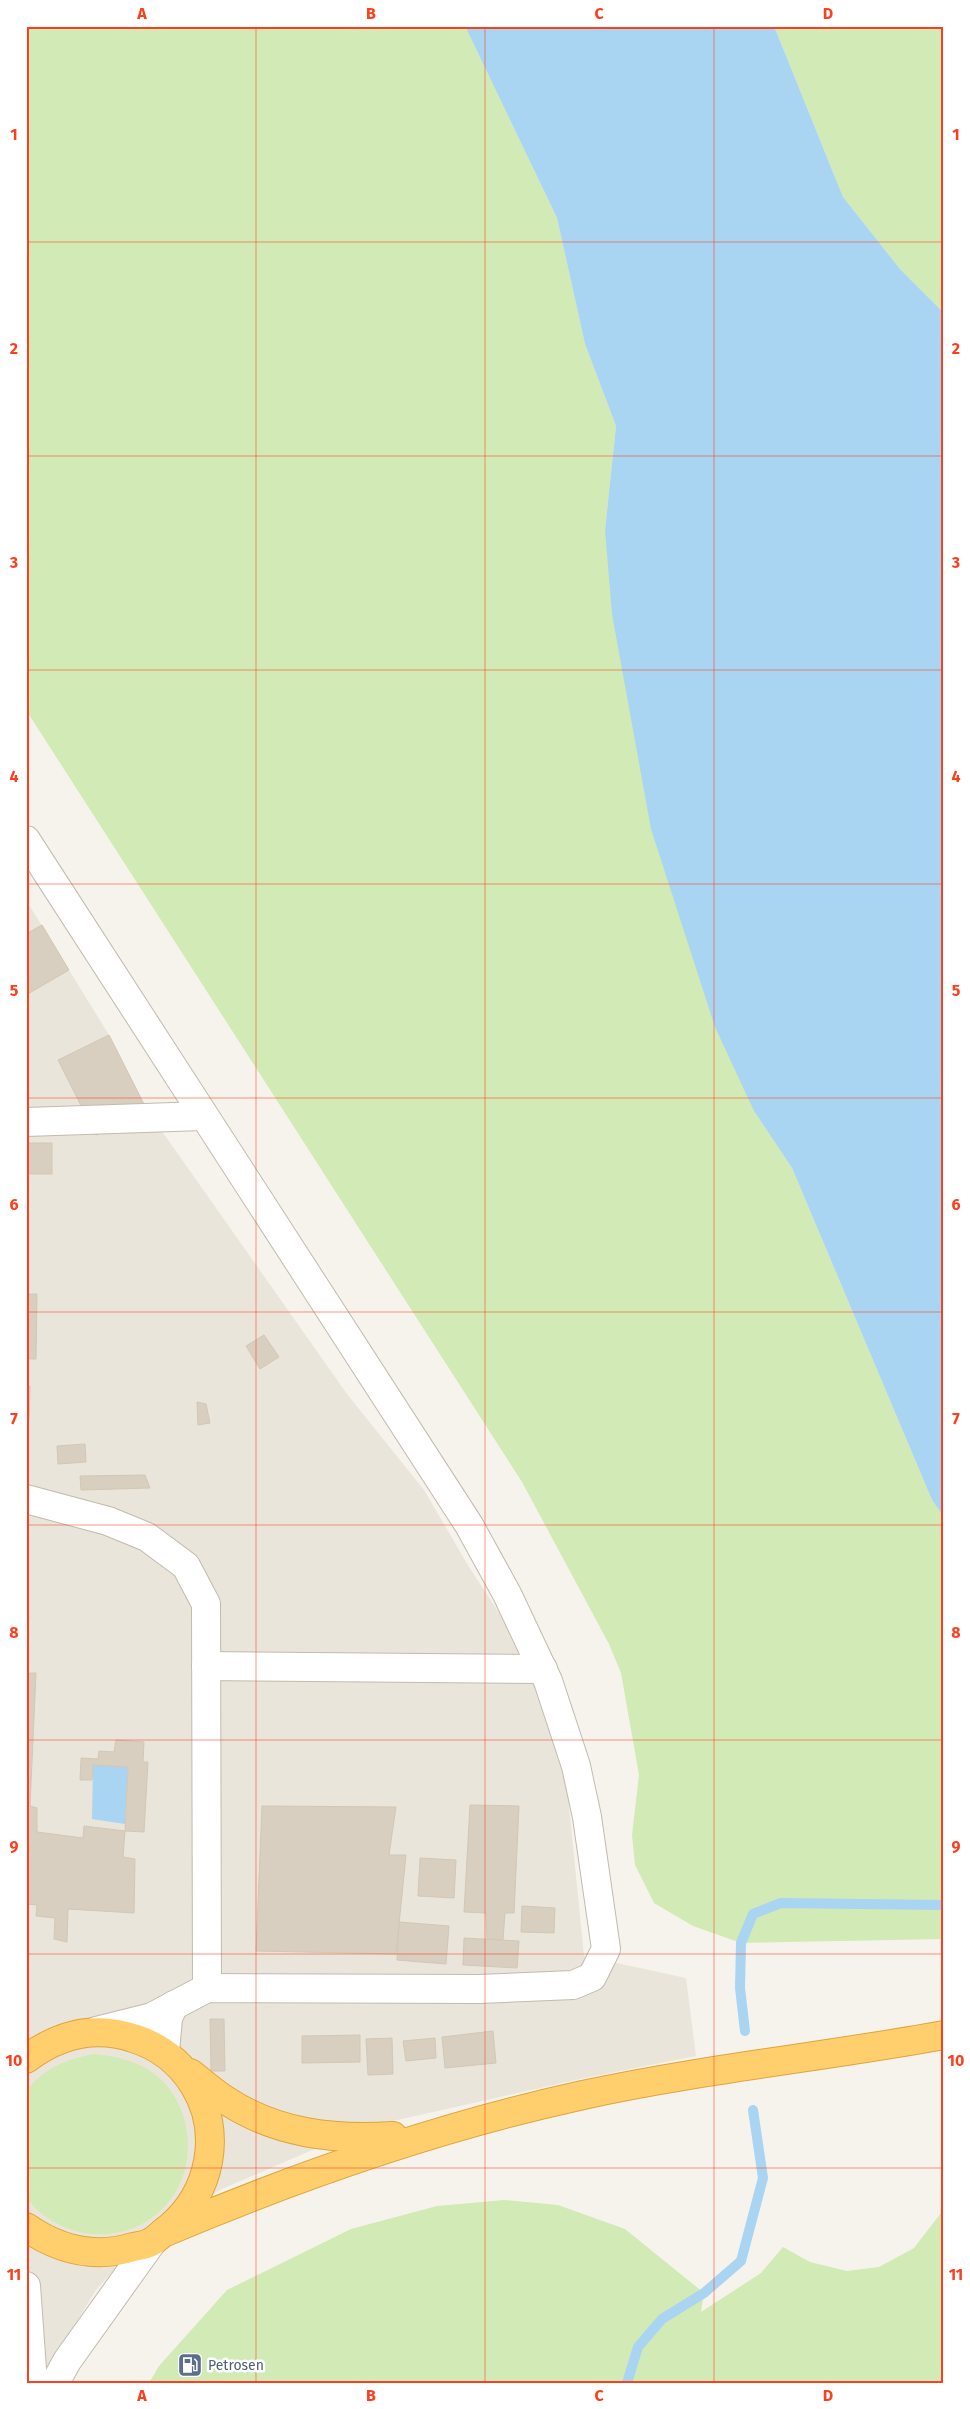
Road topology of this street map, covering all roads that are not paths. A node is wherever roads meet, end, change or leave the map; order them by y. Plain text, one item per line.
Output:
1 (30, 853) edge
2 (203, 1116) junction
3 (26, 1122) edge
4 (26, 1500) edge
5 (206, 1666) junction
6 (543, 1669) junction
7 (207, 1988) junction
8 (174, 2006) junction
9 (94, 2032) junction
10 (944, 2035) edge
11 (26, 2036) edge
12 (64, 2037) junction
13 (167, 2054) junction
14 (26, 2059) edge
15 (440, 2133) junction
16 (26, 2227) edge
17 (157, 2238) junction
18 (26, 2286) edge
19 (33, 2383) edge
20 (55, 2383) edge

1 - 2 street
2 - 3 street
2 - 6 street
4 - 5 street
5 - 6 street
5 - 7 street
6 - 7 street
7 - 8 street
8 - 9 street
8 - 13 street
9 - 12 highway
9 - 13 highway
10 - 15 highway
11 - 12 highway
12 - 14 highway
13 - 15 highway
13 - 17 highway
15 - 17 highway
16 - 17 highway
17 - 20 street
18 - 19 street

